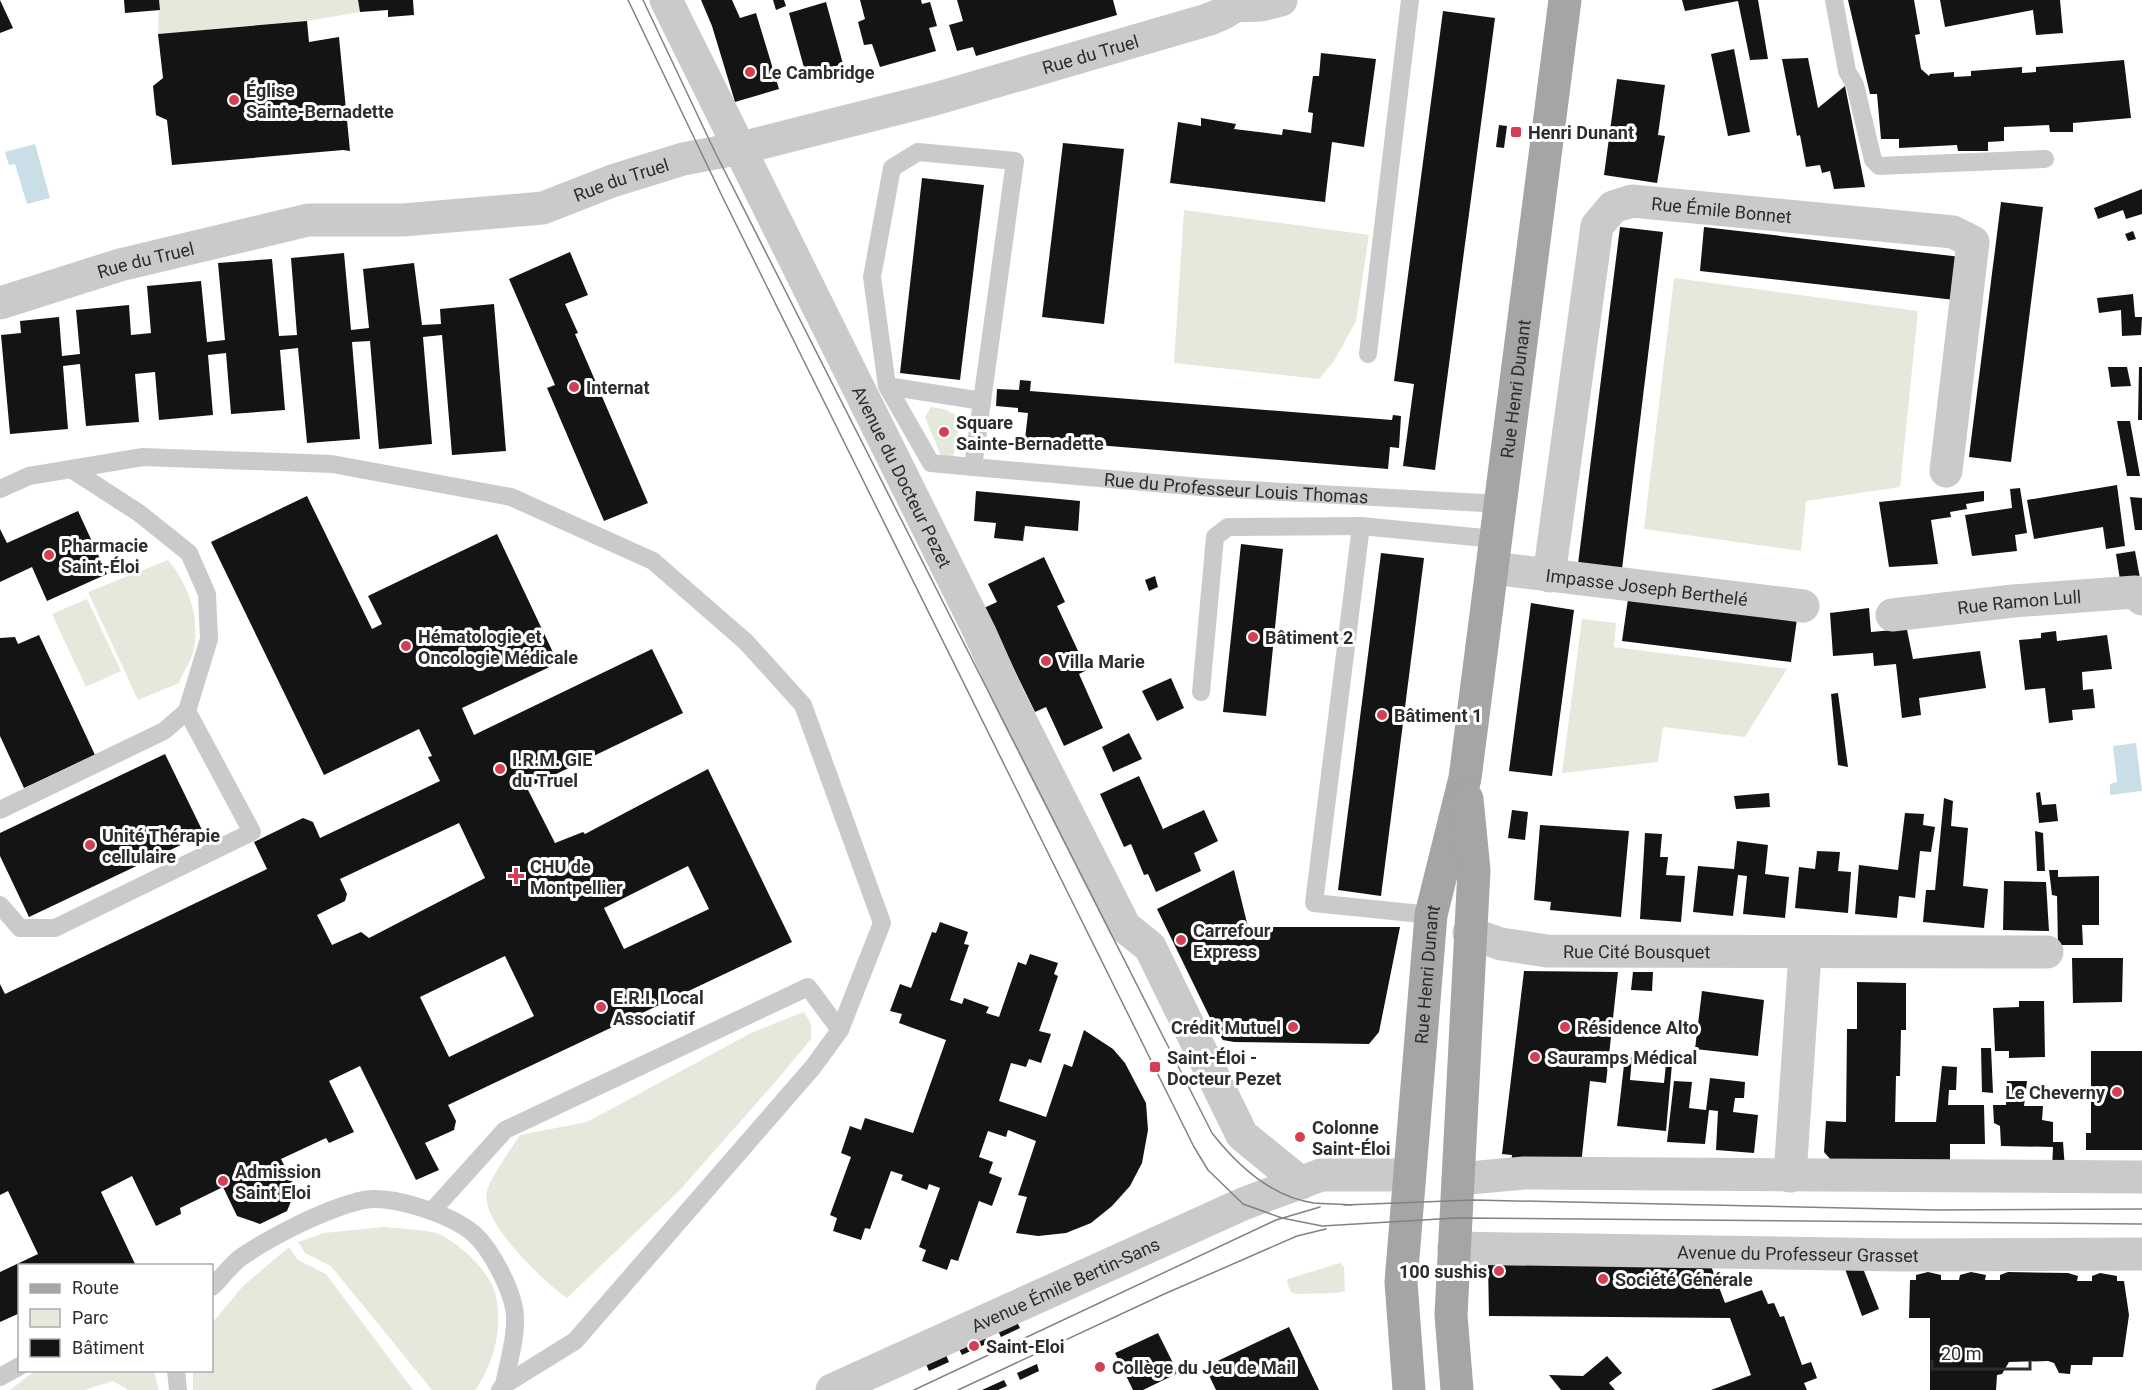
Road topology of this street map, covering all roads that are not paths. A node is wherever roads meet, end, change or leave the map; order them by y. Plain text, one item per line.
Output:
1 (666, 0) edge
2 (1281, 0) edge
3 (1410, 0) edge
4 (1565, 0) edge
5 (1834, 0) edge
6 (1236, 3) edge
7 (741, 148) junction
8 (2045, 159) dead end
9 (0, 303) edge
10 (1368, 354) dead end
11 (886, 386) junction
12 (982, 401) junction
13 (973, 467) junction
14 (70, 469) junction
15 (1946, 471) dead end
16 (0, 489) edge
17 (1501, 504) junction
18 (1361, 526) junction
19 (1494, 554) junction
20 (1550, 576) junction
21 (2142, 599) edge
22 (1803, 606) dead end
23 (1892, 615) dead end
24 (1201, 692) dead end
25 (187, 711) junction
26 (1465, 778) junction
27 (0, 810) edge
28 (0, 905) edge
29 (1431, 915) junction
30 (1469, 933) junction
31 (2046, 952) dead end
32 (1805, 953) junction
33 (840, 1030) junction
34 (1409, 1175) junction
35 (1790, 1176) junction
36 (2142, 1177) edge
37 (1458, 1179) junction
38 (1300, 1183) junction
39 (432, 1211) junction
40 (1454, 1248) junction
41 (2142, 1254) edge
42 (213, 1286) edge
43 (1403, 1311) junction
44 (18, 1366) edge
45 (176, 1372) edge
46 (0, 1377) edge
47 (502, 1388) edge
48 (178, 1390) edge
49 (832, 1390) edge
50 (1409, 1390) edge
51 (1425, 1390) edge
52 (1457, 1390) edge

1 - 7 street, Avenue du Docteur Pezet
2 - 6 street, Rue du Truel
3 - 10 lane
4 - 17 main road, Rue Henri Dunant
5 - 8 lane
6 - 7 street, Rue du Truel
7 - 9 street, Rue du Truel
7 - 38 street, Avenue du Docteur Pezet
11 - 12 lane
11 - 12 lane
11 - 13 lane, Rue du Professeur Louis Thomas
12 - 13 lane
13 - 17 lane, Rue du Professeur Louis Thomas
14 - 16 lane
14 - 25 lane
14 - 33 lane
15 - 20 street, Rue Émile Bonnet
17 - 19 main road, Rue Henri Dunant
18 - 19 lane
18 - 24 lane
18 - 29 lane
19 - 20 street, Impasse Joseph Berthelé
19 - 26 main road, Rue Henri Dunant
20 - 22 street, Impasse Joseph Berthelé
21 - 23 street, Rue Ramon Lull
25 - 27 lane
25 - 28 lane
26 - 29 main road, Rue Henri Dunant
26 - 30 main road, Rue Henri Dunant
29 - 34 main road, Rue Henri Dunant
30 - 32 street, Rue Cité Bousquet
30 - 37 main road, Rue Henri Dunant
31 - 32 street, Rue Cité Bousquet
32 - 35 street
33 - 39 lane
33 - 47 lane
34 - 37 main road
34 - 38 street, Avenue Émile Bertin-Sans
34 - 40 main road
34 - 43 main road, Rue Henri Dunant
35 - 36 street
35 - 37 street
37 - 40 main road, Rue Henri Dunant
38 - 49 street, Avenue Émile Bertin-Sans
39 - 42 lane
39 - 47 lane
40 - 41 street, Avenue du Professeur Grasset
40 - 52 main road, Rue Henri Dunant
43 - 50 main road, Rue Henri Dunant
43 - 51 main road
44 - 46 lane
45 - 48 lane

